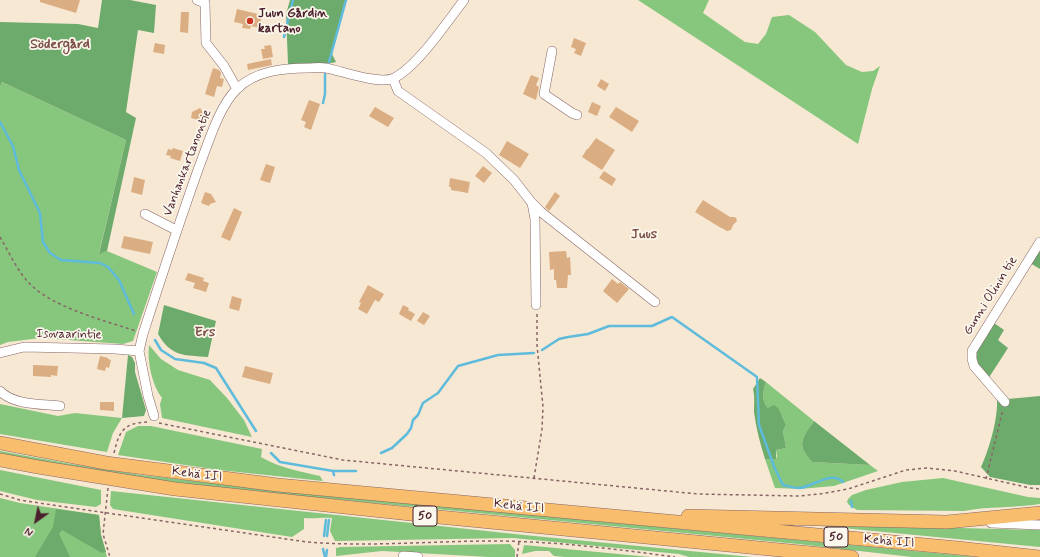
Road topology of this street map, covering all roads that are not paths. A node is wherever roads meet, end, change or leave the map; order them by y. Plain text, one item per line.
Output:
1 (197, 0) edge
2 (464, 0) edge
3 (552, 51) dead end
4 (393, 79) junction
5 (236, 89) junction
6 (577, 115) dead end
7 (532, 203) junction
8 (145, 214) dead end
9 (176, 230) junction
10 (1040, 242) edge
11 (654, 302) dead end
12 (536, 305) road end
13 (139, 351) junction
14 (0, 353) edge
15 (0, 391) edge
16 (1005, 402) road end
17 (60, 406) dead end
18 (153, 420) road end
19 (0, 443) edge
20 (0, 460) edge
21 (1040, 514) edge
22 (632, 518) junction
23 (947, 522) junction
24 (1040, 525) edge
25 (403, 556) dead end
26 (418, 557) edge
27 (852, 557) edge
28 (1040, 557) edge

1 - 5 street
2 - 4 street
3 - 6 street
4 - 5 street, Vanhankartanontie
4 - 7 street
5 - 9 street, Vanhankartanontie
7 - 11 street
7 - 12 street
8 - 9 street
9 - 13 street, Vanhankartanontie
10 - 16 street, Gunni Olinin tie
13 - 14 street, Isovaarintie
13 - 18 street, Vanhankartanontie
15 - 17 street
19 - 22 highway, Kehä III / 50
20 - 27 highway, Kehä III / 50
21 - 23 highway
22 - 23 highway
22 - 28 highway, Kehä III / 50
23 - 24 street
25 - 26 street

